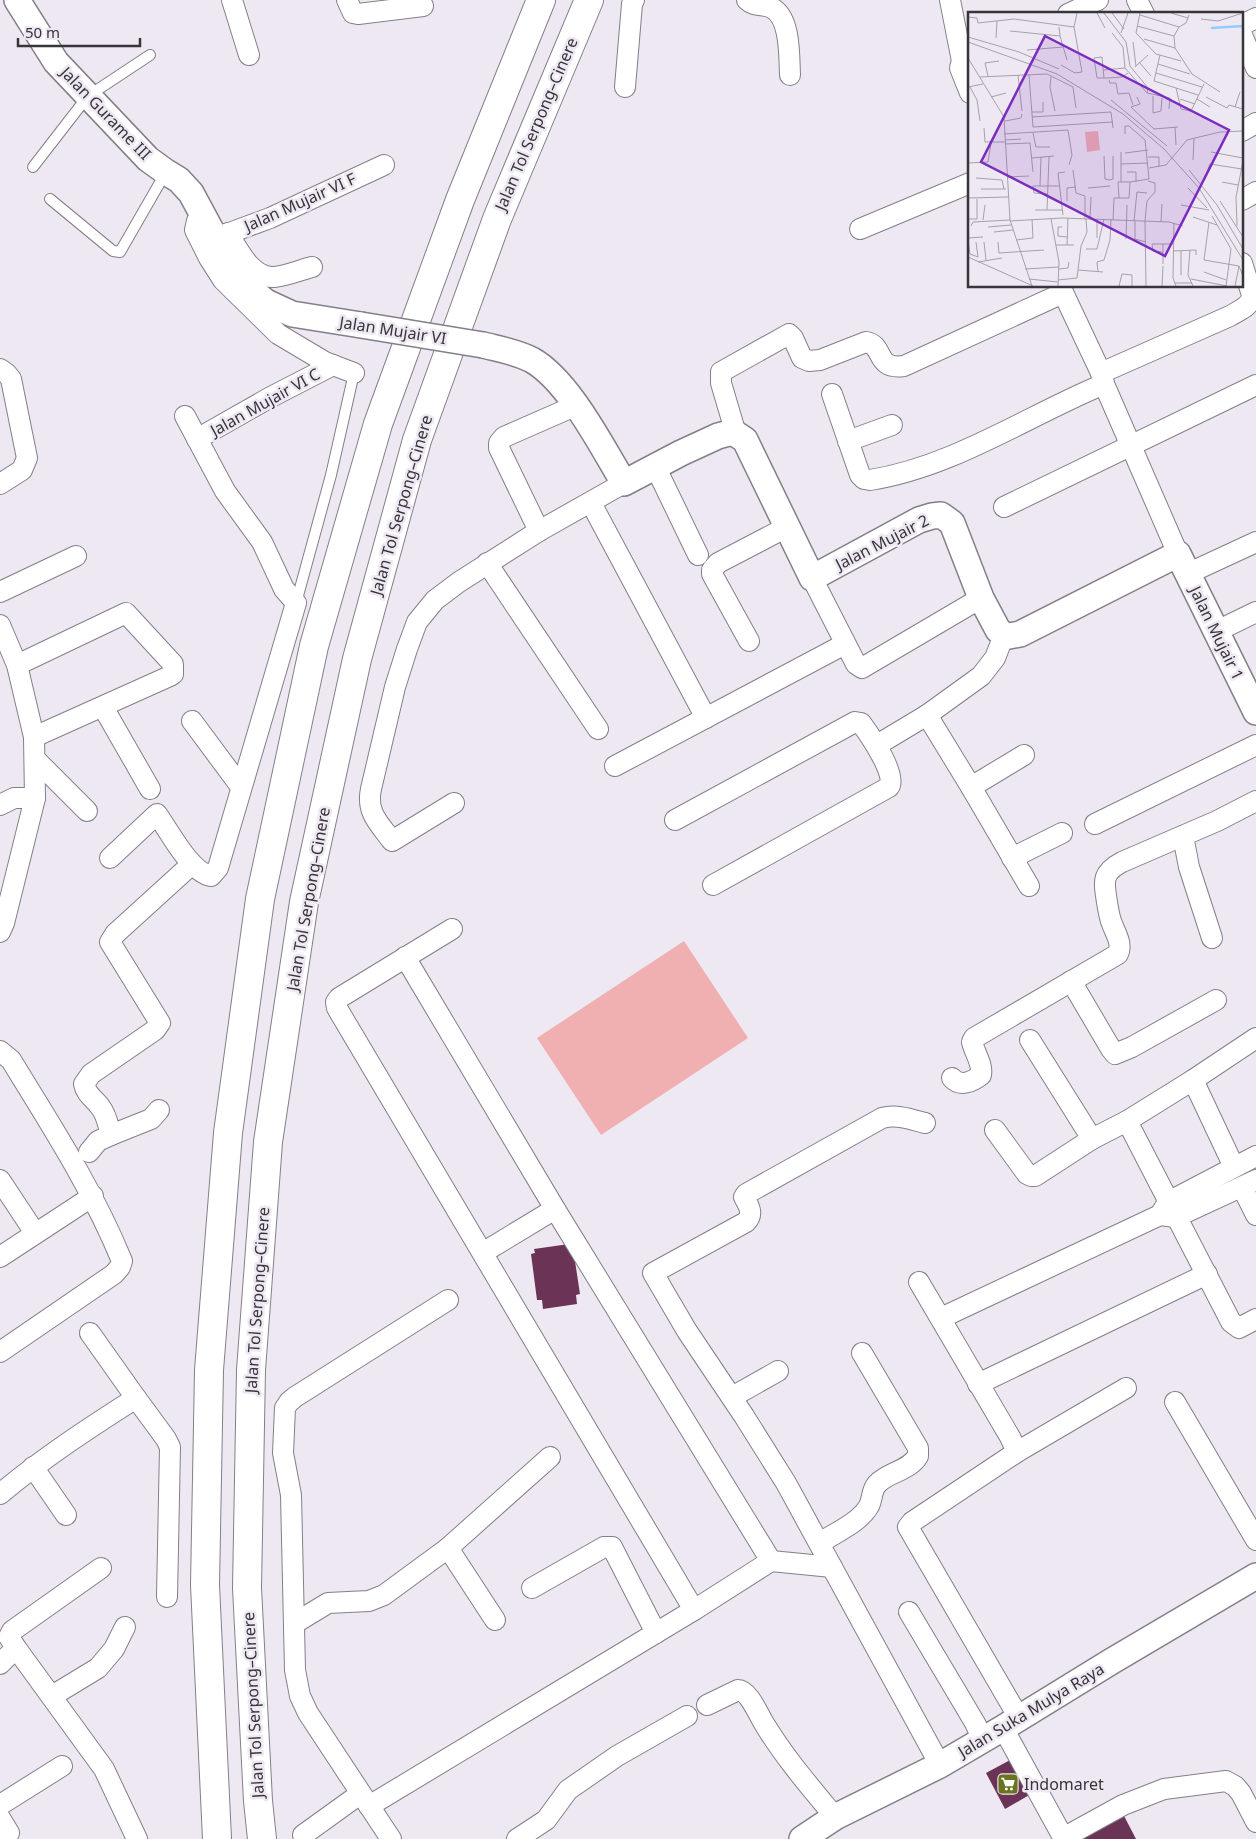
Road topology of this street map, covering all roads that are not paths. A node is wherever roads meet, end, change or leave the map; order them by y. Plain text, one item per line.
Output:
1 (17, 0) edge
2 (232, 0) edge
3 (347, 0) edge
4 (541, 0) edge
5 (589, 0) edge
6 (634, 0) edge
7 (747, 0) edge
8 (950, 0) edge
9 (1098, 0) edge
10 (1137, 0) edge
11 (423, 6) dead end
12 (1067, 9) edge
13 (1143, 12) edge
14 (1256, 18) edge
15 (1244, 24) edge
16 (1244, 40) edge
17 (150, 55) dead end
18 (249, 55) dead end
19 (966, 58) edge
20 (1256, 68) edge
21 (790, 75) dead end
22 (625, 87) dead end
23 (968, 89) edge
24 (88, 96) junction
25 (1256, 123) edge
26 (1244, 130) edge
27 (384, 165) dead end
28 (33, 167) dead end
29 (968, 184) edge
30 (184, 190) junction
31 (1256, 192) edge
32 (50, 199) dead end
33 (1244, 199) edge
34 (860, 228) dead end
35 (222, 236) junction
36 (312, 268) dead end
37 (1244, 269) edge
38 (1066, 291) edge
39 (333, 365) junction
40 (0, 369) edge
41 (354, 373) joint
42 (1103, 379) junction
43 (1256, 385) edge
44 (832, 394) dead end
45 (577, 405) junction
46 (185, 416) dead end
47 (892, 425) dead end
48 (736, 434) junction
49 (197, 439) junction
50 (848, 441) junction
51 (1130, 446) junction
52 (655, 466) junction
53 (624, 483) junction
54 (0, 484) edge
55 (592, 503) junction
56 (1004, 507) dead end
57 (787, 528) junction
58 (539, 531) junction
59 (1256, 542) edge
60 (698, 555) dead end
61 (76, 556) dead end
62 (487, 564) junction
63 (1183, 564) junction
64 (812, 578) junction
65 (0, 592) edge
66 (981, 598) junction
67 (296, 602) junction
68 (1256, 612) edge
69 (0, 625) edge
70 (1215, 632) junction
71 (1004, 635) junction
72 (749, 641) dead end
73 (845, 644) junction
74 (17, 665) junction
75 (1250, 686) edge
76 (104, 707) junction
77 (1256, 712) edge
78 (927, 716) junction
79 (706, 718) junction
80 (192, 721) dead end
81 (598, 729) dead end
82 (34, 737) junction
83 (877, 745) junction
84 (1256, 745) edge
85 (1024, 755) dead end
86 (35, 758) junction
87 (615, 766) dead end
88 (241, 787) junction
89 (971, 787) junction
90 (150, 789) dead end
91 (35, 798) junction
92 (1256, 801) edge
93 (454, 803) dead end
94 (0, 805) edge
95 (87, 811) dead end
96 (675, 820) dead end
97 (1095, 824) dead end
98 (1062, 833) dead end
99 (1183, 836) junction
100 (110, 858) dead end
101 (1012, 858) junction
102 (192, 864) junction
103 (713, 884) dead end
104 (1029, 886) dead end
105 (452, 929) dead end
106 (0, 932) edge
107 (1212, 938) dead end
108 (405, 957) junction
109 (1070, 982) junction
110 (1216, 1000) dead end
111 (1030, 1040) dead end
112 (1255, 1041) edge
113 (0, 1051) edge
114 (952, 1078) dead end
115 (1193, 1080) junction
116 (159, 1110) dead end
117 (1127, 1120) junction
118 (925, 1123) dead end
119 (995, 1130) dead end
120 (111, 1135) junction
121 (1092, 1139) junction
122 (89, 1152) dead end
123 (1256, 1156) edge
124 (1234, 1167) junction
125 (0, 1180) edge
126 (1249, 1183) edge
127 (93, 1196) junction
128 (555, 1209) junction
129 (1168, 1211) junction
130 (1256, 1215) edge
131 (35, 1233) junction
132 (484, 1252) junction
133 (0, 1257) edge
134 (1207, 1274) junction
135 (919, 1282) dead end
136 (448, 1300) dead end
137 (941, 1318) junction
138 (1256, 1318) edge
139 (90, 1333) dead end
140 (0, 1352) edge
141 (862, 1353) dead end
142 (778, 1371) dead end
143 (978, 1384) junction
144 (1126, 1388) dead end
145 (732, 1397) junction
146 (136, 1398) junction
147 (1175, 1402) dead end
148 (1017, 1452) junction
149 (550, 1457) dead end
150 (33, 1467) junction
151 (0, 1494) edge
152 (66, 1515) dead end
153 (1256, 1540) edge
154 (820, 1543) junction
155 (448, 1548) junction
156 (771, 1562) junction
157 (832, 1567) junction
158 (101, 1568) dead end
159 (1256, 1576) edge
160 (532, 1588) dead end
161 (167, 1597) dead end
162 (694, 1610) junction
163 (909, 1612) dead end
164 (495, 1620) dead end
165 (295, 1623) junction
166 (125, 1627) dead end
167 (656, 1633) junction
168 (16, 1648) junction
169 (0, 1664) edge
170 (52, 1696) junction
171 (707, 1705) dead end
172 (687, 1716) dead end
173 (1002, 1729) junction
174 (940, 1765) junction
175 (62, 1766) dead end
176 (365, 1800) junction
177 (0, 1805) edge
178 (835, 1817) junction
179 (0, 1818) edge
180 (1256, 1822) edge
181 (304, 1835) dead end
182 (1063, 1838) edge
183 (5, 1839) edge
184 (137, 1839) edge
185 (217, 1839) edge
186 (262, 1839) edge
187 (391, 1839) edge
188 (517, 1839) edge
189 (802, 1839) edge

1 - 24 street, Jalan Gurame III
2 - 18 street
3 - 11 street
4 - 185 highway
5 - 186 highway, Jalan Tol Serpong–Cinere
6 - 22 street
7 - 21 street
8 - 19 street
9 - 12 street
10 - 13 street
14 - 15 street
16 - 20 street
17 - 24 lane
19 - 23 street
24 - 28 lane
24 - 30 street, Jalan Gurame III
25 - 26 street
27 - 35 street, Jalan Mujair VI F
29 - 34 street
30 - 32 lane
30 - 35 street, Jalan Mujair VI
30 - 39 street
31 - 33 street
35 - 36 street
35 - 45 street, Jalan Mujair VI, bridge
37 - 42 street
38 - 42 street
38 - 48 street
39 - 41 street
39 - 49 street, Jalan Mujair VI C
40 - 54 street
41 - 67 lane
42 - 50 street
42 - 51 street
43 - 51 street
44 - 50 street
45 - 53 street, Jalan Mujair VI
45 - 58 street
46 - 49 street
47 - 50 street
48 - 52 street
48 - 57 street
49 - 67 street
51 - 56 street
51 - 63 street
52 - 53 street
52 - 60 street
53 - 55 street
55 - 58 street
55 - 79 street
57 - 64 street
57 - 72 street
58 - 62 street
59 - 63 street
61 - 65 street
62 - 81 street
62 - 93 street
63 - 70 street, Jalan Mujair 1
63 - 71 street
64 - 66 street, Jalan Mujair 2
64 - 73 street
66 - 71 street, Jalan Mujair 2
66 - 73 street
67 - 88 street
68 - 70 street
69 - 74 street
70 - 75 street, Jalan Mujair 1
71 - 78 street
73 - 79 street
74 - 76 street
74 - 82 street
75 - 77 street, Jalan Mujair 1
76 - 82 street
76 - 90 street
78 - 83 street
78 - 89 street
79 - 87 street
80 - 88 street
82 - 86 street
83 - 96 street
83 - 103 street
84 - 97 street
85 - 89 street
86 - 91 street
86 - 95 street
88 - 102 street
89 - 101 street
91 - 94 street
91 - 106 street
92 - 99 street
98 - 101 street
99 - 107 street
99 - 109 street
100 - 102 street
101 - 104 street
102 - 120 street
105 - 108 street
108 - 128 street
108 - 132 street
109 - 110 street
109 - 114 street
111 - 121 street
112 - 115 street
113 - 127 street
115 - 117 street
115 - 124 street
116 - 120 street
117 - 121 street
117 - 129 street
118 - 145 street
119 - 121 street
120 - 122 street
123 - 124 street
124 - 129 street
125 - 131 street
126 - 129 street
126 - 130 street
127 - 131 street
127 - 140 street
128 - 132 street
128 - 156 street
129 - 134 street
129 - 137 street
131 - 133 street
132 - 162 street
134 - 138 street
134 - 143 street
135 - 137 street
136 - 165 street
137 - 143 street
139 - 146 street
141 - 154 street
142 - 145 street
143 - 148 street
144 - 148 street
145 - 154 street
146 - 150 street
146 - 161 street
147 - 153 street
148 - 173 street
149 - 155 street
150 - 151 street
150 - 152 street
154 - 157 street
155 - 164 street
155 - 165 street
156 - 157 street
156 - 162 street
157 - 174 street
158 - 168 street
159 - 173 street, Jalan Suka Mulya Raya
160 - 167 street
162 - 167 street
163 - 173 street
165 - 176 street
166 - 170 street
167 - 176 street
168 - 169 street
168 - 170 street
170 - 184 street
171 - 178 street
172 - 188 street
173 - 174 street, Jalan Suka Mulya Raya
173 - 182 street
174 - 178 street, Jalan Suka Mulya Raya
175 - 177 street
176 - 181 street
176 - 187 street
178 - 189 street, Jalan Suka Mulya Raya
179 - 183 street
180 - 182 street

